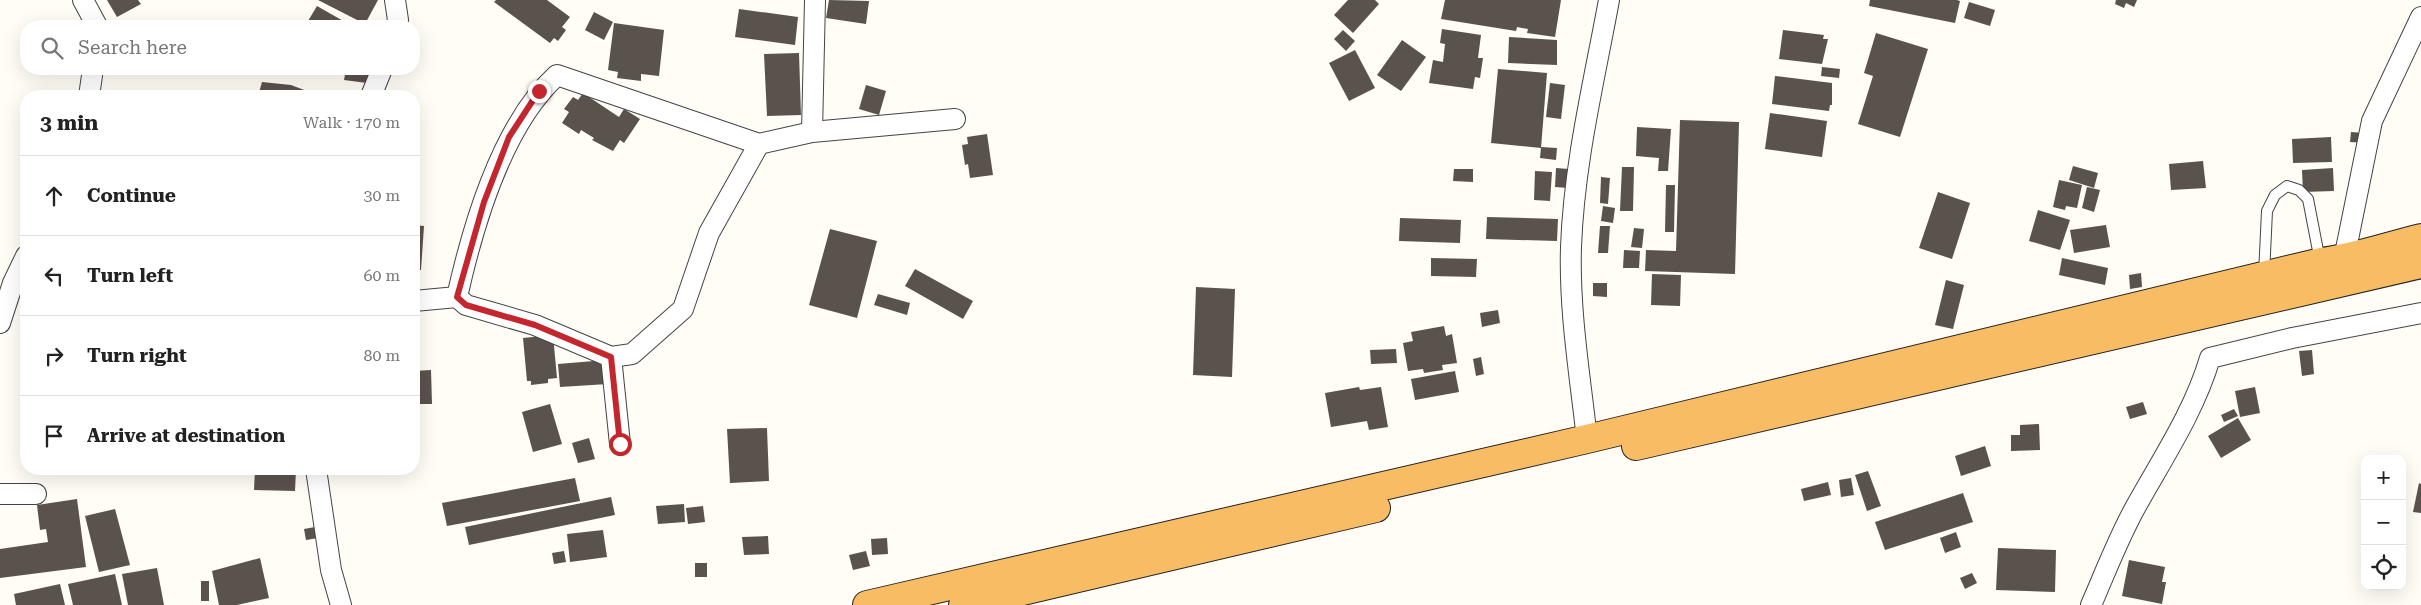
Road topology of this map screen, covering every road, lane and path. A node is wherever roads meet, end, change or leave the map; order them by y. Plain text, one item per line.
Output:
1 (83, 0) edge
2 (395, 0) edge
3 (815, 0) edge
4 (1609, 0) edge
5 (2421, 17) edge
6 (94, 20) edge
7 (398, 20) edge
8 (92, 75) edge
9 (380, 75) edge
10 (90, 90) edge
11 (374, 90) edge
12 (955, 119) dead end
13 (812, 132) junction
14 (759, 144) junction
15 (2421, 238) edge
16 (2340, 258) junction
17 (2421, 264) edge
18 (20, 268) edge
19 (2372, 275) junction
20 (2264, 276) junction
21 (457, 297) junction
22 (420, 300) edge
23 (2421, 313) edge
24 (0, 323) edge
25 (611, 357) junction
26 (1587, 439) junction
27 (620, 444) dead end
28 (317, 475) edge
29 (0, 494) edge
30 (36, 494) dead end
31 (340, 605) edge
32 (867, 605) edge
33 (963, 605) edge
34 (2091, 605) edge

1 - 6 street
2 - 7 street
3 - 13 street
4 - 26 street
5 - 16 street
8 - 10 street
9 - 11 street
12 - 13 street
13 - 14 street
14 - 21 street
14 - 25 street
15 - 16 highway
16 - 19 highway
16 - 20 highway
16 - 20 lane
17 - 19 highway
18 - 24 street
19 - 33 highway
20 - 26 highway
21 - 22 street
21 - 25 street
23 - 34 street
25 - 27 street
26 - 32 highway
28 - 31 street
29 - 30 street

